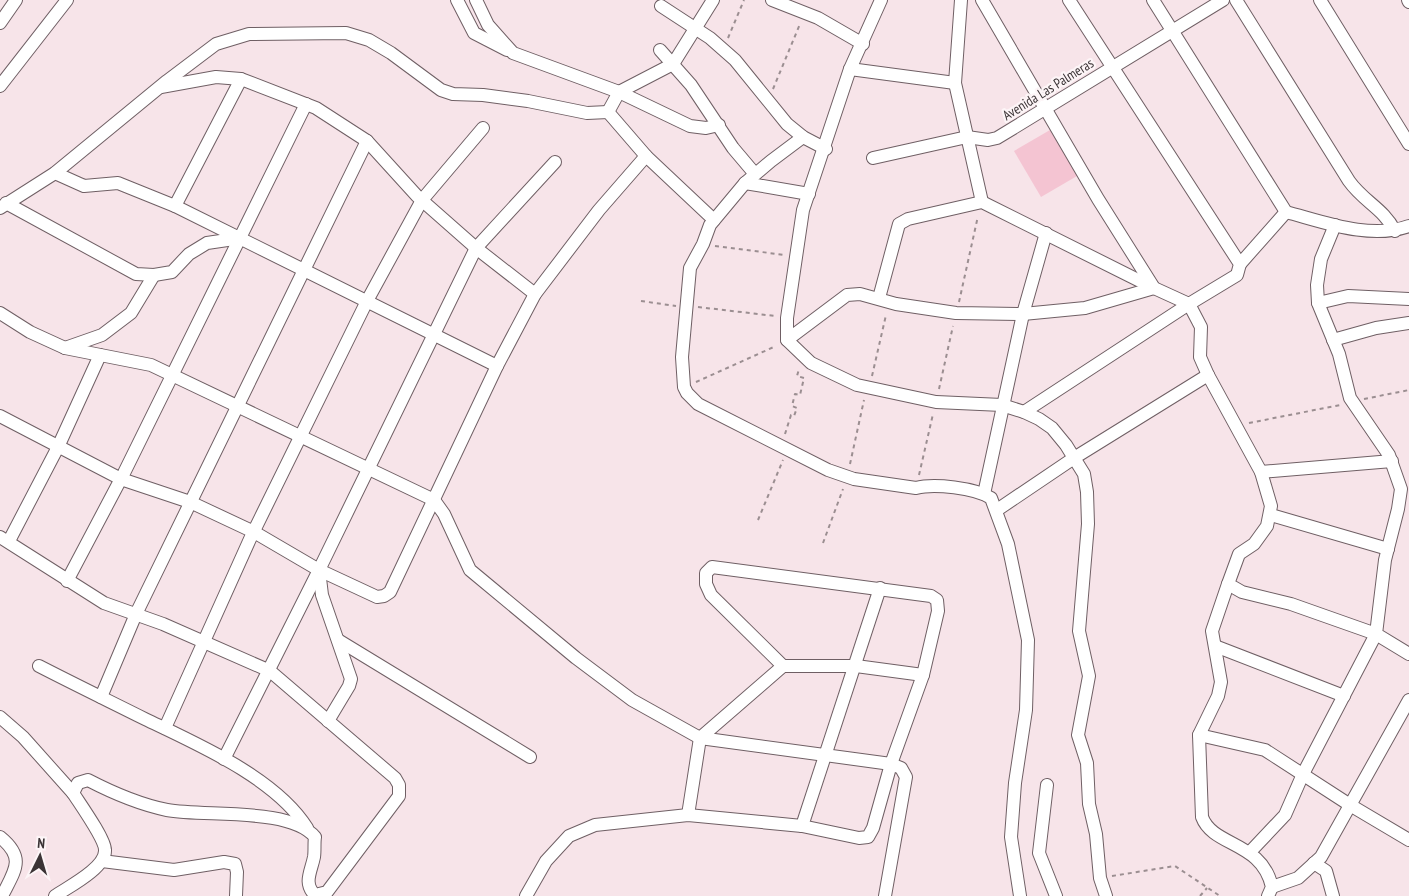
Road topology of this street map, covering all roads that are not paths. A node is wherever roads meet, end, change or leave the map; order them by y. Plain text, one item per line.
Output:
1 (16, 0) edge
2 (67, 0) edge
3 (457, 0) edge
4 (476, 0) edge
5 (713, 0) edge
6 (772, 0) edge
7 (881, 0) edge
8 (962, 0) edge
9 (982, 0) edge
10 (1069, 0) edge
11 (1153, 0) edge
12 (1223, 0) edge
13 (1236, 0) edge
14 (1320, 0) edge
15 (661, 6) dead end
16 (1, 20) edge
17 (696, 29) junction
18 (1172, 30) junction
19 (863, 44) junction
20 (660, 50) dead end
21 (513, 53) junction
22 (672, 64) junction
23 (1111, 67) junction
24 (850, 70) junction
25 (241, 79) junction
26 (955, 83) junction
27 (0, 86) edge
28 (161, 87) junction
29 (619, 92) junction
30 (306, 104) junction
31 (1045, 108) junction
32 (608, 112) junction
33 (719, 125) junction
34 (483, 128) dead end
35 (803, 137) junction
36 (968, 137) junction
37 (367, 141) junction
38 (1409, 144) edge
39 (826, 149) junction
40 (646, 156) junction
41 (873, 158) dead end
42 (555, 162) dead end
43 (55, 173) junction
44 (750, 179) junction
45 (809, 194) junction
46 (422, 200) junction
47 (982, 202) junction
48 (3, 206) edge
49 (176, 206) junction
50 (1286, 212) junction
51 (714, 220) junction
52 (1334, 225) junction
53 (1409, 226) edge
54 (1395, 231) junction
55 (1046, 233) junction
56 (241, 238) junction
57 (476, 248) junction
58 (1240, 264) junction
59 (304, 269) junction
60 (154, 275) junction
61 (1154, 288) junction
62 (535, 294) junction
63 (879, 298) junction
64 (1409, 299) edge
65 (367, 301) junction
66 (1189, 304) junction
67 (1318, 304) junction
68 (0, 313) edge
69 (1023, 314) junction
70 (1409, 323) edge
71 (434, 334) junction
72 (1333, 340) junction
73 (783, 343) junction
74 (65, 348) junction
75 (100, 355) junction
76 (497, 366) junction
77 (171, 375) junction
78 (1208, 375) junction
79 (1002, 405) junction
80 (237, 406) junction
81 (1024, 412) junction
82 (0, 416) edge
83 (301, 436) junction
84 (58, 447) junction
85 (1074, 458) junction
86 (1392, 461) junction
87 (369, 468) junction
88 (1260, 472) junction
89 (121, 479) junction
90 (984, 494) junction
91 (434, 500) junction
92 (190, 502) junction
93 (997, 510) junction
94 (1271, 515) junction
95 (254, 532) junction
96 (4, 539) edge
97 (1388, 549) junction
98 (320, 570) junction
99 (68, 581) junction
100 (1228, 584) junction
101 (880, 588) junction
102 (136, 614) junction
103 (1376, 634) junction
104 (338, 640) junction
105 (204, 641) junction
106 (1215, 646) junction
107 (1409, 654) edge
108 (39, 666) dead end
109 (782, 666) junction
110 (856, 666) junction
111 (270, 671) junction
112 (923, 675) junction
113 (1344, 696) junction
114 (101, 697) junction
115 (1409, 700) edge
116 (0, 717) edge
117 (328, 721) junction
118 (164, 728) junction
119 (1199, 735) junction
120 (700, 738) junction
121 (826, 755) junction
122 (530, 757) dead end
123 (224, 759) junction
124 (891, 764) junction
125 (1303, 774) junction
126 (1047, 785) dead end
127 (74, 793) junction
128 (1350, 806) junction
129 (688, 815) junction
130 (802, 826) junction
131 (308, 828) junction
132 (0, 837) edge
133 (1409, 840) edge
134 (1250, 852) junction
135 (102, 861) junction
136 (1314, 863) junction
137 (1270, 891) edge
138 (315, 895) edge
139 (2, 896) edge
140 (55, 896) edge
141 (236, 896) edge
142 (526, 896) edge
143 (885, 896) edge
144 (1020, 896) edge
145 (1056, 896) edge
146 (1106, 896) edge
147 (1333, 896) edge

1 - 16 street
2 - 27 street
3 - 21 street
4 - 21 street
5 - 17 street
6 - 19 street
7 - 19 street
8 - 26 street
9 - 31 street
10 - 23 street
11 - 18 street
12 - 18 street, Avenida Las Palmeras
13 - 54 street
14 - 38 street
15 - 17 street
17 - 22 street
17 - 35 street
18 - 23 street, Avenida Las Palmeras
18 - 50 street
19 - 24 street
20 - 22 street
21 - 29 street
22 - 29 street
22 - 33 street
23 - 31 street, Avenida Las Palmeras
23 - 58 street
24 - 26 street
24 - 39 street
25 - 28 street
25 - 30 street
25 - 49 street
26 - 36 street
28 - 32 street
28 - 43 street
29 - 32 street
29 - 33 street
30 - 37 street
30 - 56 street
31 - 36 street, Avenida Las Palmeras
31 - 61 street
32 - 40 street
33 - 44 street
34 - 46 street
35 - 39 street
35 - 44 street
36 - 41 street, Avenida Las Palmeras
36 - 47 street
37 - 46 street
37 - 59 street
39 - 45 street
40 - 51 street
40 - 62 street
42 - 57 street
43 - 48 street
43 - 49 street
44 - 45 street
44 - 51 street
45 - 73 street
46 - 57 street
46 - 65 street
47 - 55 street
47 - 63 street
48 - 60 street
49 - 56 street
50 - 52 street
50 - 58 street
51 - 90 street
52 - 54 street
52 - 67 street
53 - 54 street
55 - 61 street
55 - 69 street
56 - 59 street
56 - 60 street
56 - 77 street
57 - 62 street
57 - 71 street
58 - 66 street
59 - 65 street
59 - 80 street
60 - 74 street
61 - 66 street
61 - 69 street
62 - 76 street
63 - 69 street
63 - 73 street
64 - 67 street
65 - 71 street
65 - 83 street
66 - 78 street
66 - 81 street
67 - 72 street
68 - 74 street
69 - 79 street
70 - 72 street
71 - 76 street
71 - 87 street
72 - 86 street
73 - 79 street
74 - 75 street
75 - 77 street
75 - 84 street
76 - 91 street
77 - 80 street
77 - 89 street
78 - 85 street
78 - 88 street
79 - 81 street
79 - 90 street
80 - 83 street
80 - 92 street
81 - 85 street
82 - 84 street
83 - 87 street
83 - 95 street
84 - 89 street
84 - 96 street
85 - 93 street
85 - 146 street
86 - 88 street
86 - 97 street
87 - 91 street
87 - 98 street
88 - 94 street
89 - 92 street
89 - 99 street
90 - 93 street
91 - 98 street
91 - 120 street
92 - 95 street
92 - 102 street
93 - 144 street
94 - 97 street
94 - 100 street
95 - 98 street
95 - 105 street
96 - 99 street
97 - 103 street
98 - 104 street
98 - 111 street
99 - 102 street
100 - 103 street
100 - 106 street
101 - 109 street
101 - 110 street
101 - 112 street
102 - 105 street
102 - 114 street
103 - 107 street
103 - 113 street
104 - 117 street
104 - 122 street
105 - 111 street
105 - 118 street
106 - 113 street
106 - 119 street
108 - 114 street
109 - 110 street
109 - 120 street
110 - 112 street
110 - 121 street
111 - 117 street
111 - 123 street
112 - 124 street
113 - 125 street
114 - 118 street
115 - 128 street
116 - 127 street
117 - 138 street
118 - 123 street
119 - 125 street
119 - 134 street
120 - 121 street
120 - 129 street
121 - 124 street
121 - 130 street
123 - 131 street
124 - 130 street
124 - 143 street
125 - 128 street
125 - 134 street
126 - 145 street
127 - 131 street
127 - 135 street
128 - 133 street
128 - 136 street
129 - 130 street
129 - 142 street
131 - 138 street
132 - 139 street
134 - 137 street
135 - 140 street
135 - 141 street
136 - 137 street
136 - 147 street

